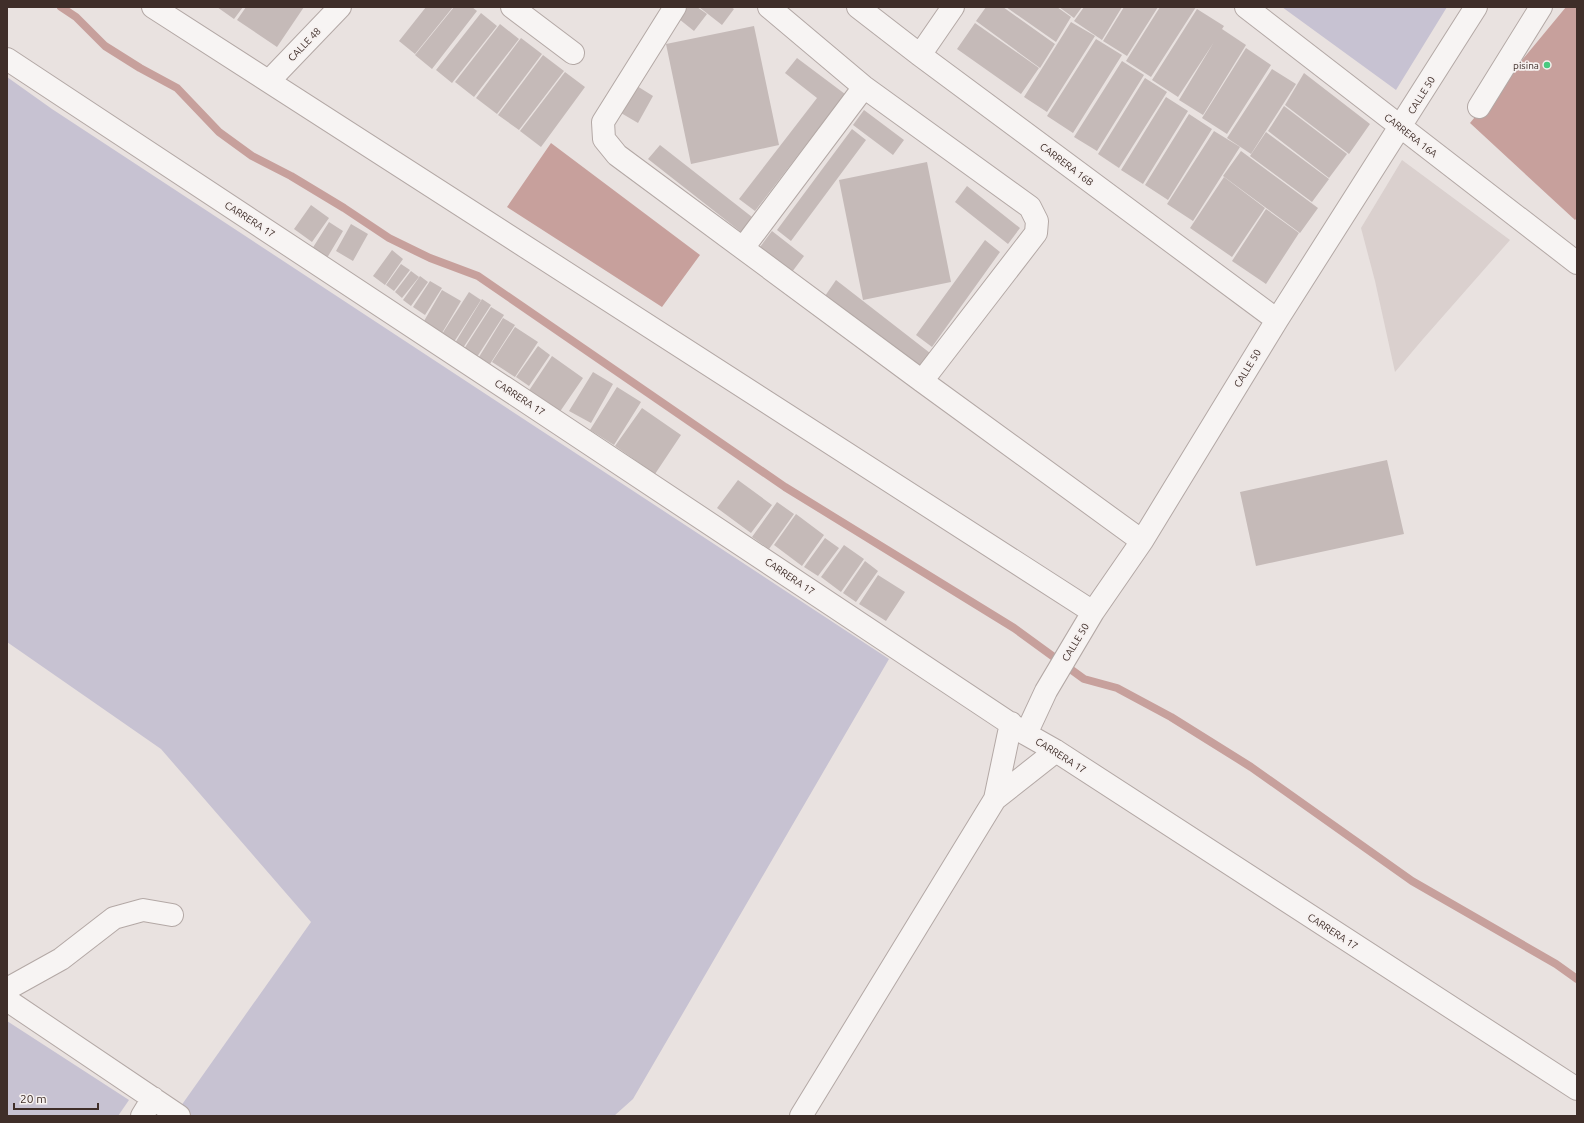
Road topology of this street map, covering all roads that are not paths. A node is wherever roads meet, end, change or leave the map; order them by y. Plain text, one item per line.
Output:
1 (153, 7) edge
2 (340, 7) edge
3 (512, 7) edge
4 (675, 7) edge
5 (769, 7) edge
6 (858, 7) edge
7 (953, 7) edge
8 (1246, 7) edge
9 (1476, 7) edge
10 (1541, 7) edge
11 (572, 53) dead end
12 (920, 55) junction
13 (7, 59) edge
14 (269, 81) junction
15 (864, 87) junction
16 (1479, 107) dead end
17 (1401, 127) junction
18 (743, 248) junction
19 (1577, 263) edge
20 (1277, 320) junction
21 (922, 381) junction
22 (1142, 541) junction
23 (1093, 612) junction
24 (1019, 728) junction
25 (1056, 751) junction
26 (995, 799) junction
27 (172, 915) dead end
28 (7, 989) edge
29 (7, 1000) edge
30 (1577, 1089) edge
31 (147, 1107) edge
32 (179, 1116) edge
33 (801, 1116) edge

1 - 14 street
2 - 14 street, CALLE 48
3 - 11 street
4 - 18 street
5 - 15 street
6 - 12 street, CARRERA 16B
7 - 12 street
8 - 17 street, CARRERA 16A
9 - 17 street, CALLE 50
10 - 16 street
12 - 20 street, CARRERA 16B
13 - 24 street, CARRERA 17
14 - 23 street
15 - 18 street
15 - 21 street
17 - 19 street, CARRERA 16A
17 - 20 street, CALLE 50
18 - 21 street
20 - 22 street, CALLE 50
21 - 22 street
22 - 23 street, CALLE 50
23 - 24 street, CALLE 50
24 - 25 street, CARRERA 17
24 - 26 street, CALLE 50
25 - 26 street
25 - 30 street, CARRERA 17
26 - 33 street
27 - 28 street
29 - 31 street
31 - 32 street

